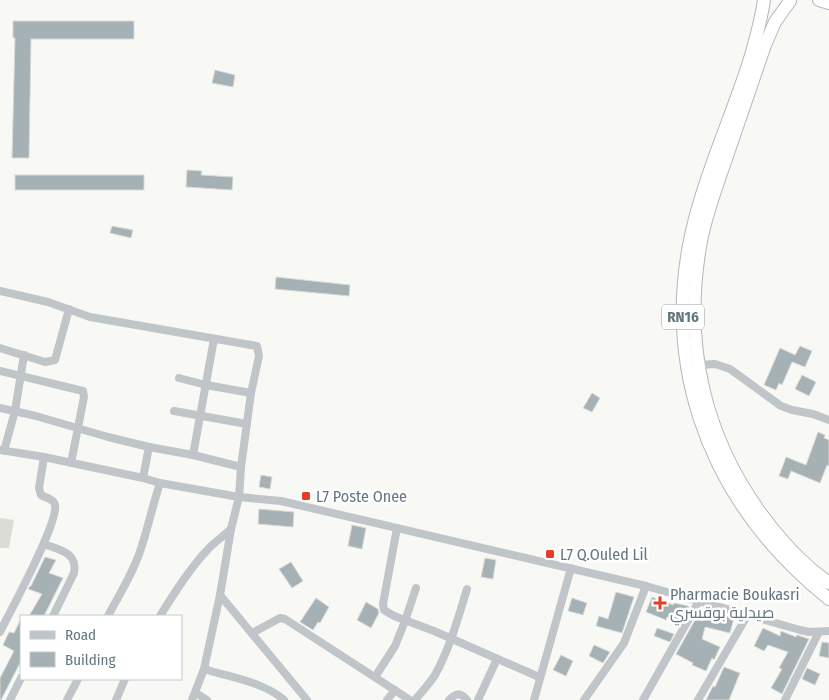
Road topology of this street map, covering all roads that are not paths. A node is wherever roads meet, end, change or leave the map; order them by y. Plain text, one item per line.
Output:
1 (764, 0) edge
2 (779, 0) edge
3 (791, 0) edge
4 (820, 0) edge
5 (829, 3) edge
6 (0, 291) edge
7 (69, 309) junction
8 (214, 339) junction
9 (0, 348) edge
10 (24, 355) junction
11 (698, 365) junction
12 (0, 371) edge
13 (20, 375) junction
14 (179, 378) dead end
15 (206, 385) junction
16 (251, 393) junction
17 (0, 408) edge
18 (174, 410) dead end
19 (15, 411) junction
20 (200, 416) junction
21 (829, 420) edge
22 (247, 424) junction
23 (78, 429) junction
24 (149, 447) junction
25 (2, 450) edge
26 (192, 455) junction
27 (44, 457) junction
28 (71, 463) junction
29 (241, 466) junction
30 (143, 478) junction
31 (160, 483) junction
32 (239, 496) junction
33 (397, 528) junction
34 (231, 529) junction
35 (44, 544) junction
36 (571, 568) junction
37 (829, 583) edge
38 (646, 586) junction
39 (416, 588) dead end
40 (467, 589) dead end
41 (220, 595) junction
42 (829, 598) edge
43 (699, 601) junction
44 (53, 615) edge
45 (109, 615) edge
46 (161, 615) edge
47 (747, 616) junction
48 (405, 621) junction
49 (829, 631) edge
50 (0, 632) edge
51 (819, 632) junction
52 (252, 633) junction
53 (451, 638) junction
54 (497, 659) junction
55 (204, 669) junction
56 (375, 677) junction
57 (539, 677) junction
58 (20, 680) edge
59 (77, 680) edge
60 (125, 680) edge
61 (395, 690) junction
62 (194, 696) edge
63 (10, 700) edge
64 (67, 700) edge
65 (116, 700) edge
66 (206, 700) edge
67 (284, 700) edge
68 (307, 700) edge
69 (387, 700) edge
70 (410, 700) edge
71 (416, 700) edge
72 (449, 700) edge
73 (467, 700) edge
74 (478, 700) edge
75 (534, 700) edge
76 (584, 700) edge
77 (643, 700) edge
78 (698, 700) edge
79 (785, 700) edge

1 - 42 highway, RN16
2 - 3 highway, RN16
3 - 11 highway, RN16
4 - 5 highway
6 - 7 street
7 - 8 street
7 - 10 street
8 - 15 street
8 - 16 street
9 - 10 street
10 - 13 street
11 - 21 street
11 - 37 highway, RN16
12 - 13 street
13 - 19 street
13 - 23 street
14 - 15 street
15 - 16 street
15 - 20 street
16 - 22 street
17 - 19 street
18 - 20 street
19 - 23 street
19 - 25 street
20 - 22 street
20 - 26 street
22 - 29 street
23 - 24 street
23 - 28 street
24 - 26 street
24 - 30 street
25 - 27 street
26 - 29 street
27 - 28 street
27 - 35 street
28 - 30 street
29 - 32 street
30 - 31 street
31 - 32 street
31 - 45 street
32 - 33 street
32 - 34 street
33 - 36 street
33 - 48 street
34 - 41 street
34 - 46 street
35 - 44 street
35 - 50 street
36 - 38 street
36 - 57 street
38 - 43 street
38 - 76 street
39 - 48 street
40 - 53 street
41 - 52 street
41 - 55 street
43 - 47 street
43 - 77 street
47 - 51 street
47 - 78 street
48 - 53 street
48 - 56 street
49 - 51 street
51 - 79 street
52 - 56 street
52 - 68 street
53 - 54 street
53 - 71 street
54 - 57 street
54 - 74 street
55 - 62 street
55 - 67 street
56 - 61 street
57 - 75 street
58 - 63 street
59 - 64 street
60 - 65 street
61 - 69 street
61 - 70 street
62 - 66 street
72 - 73 street

